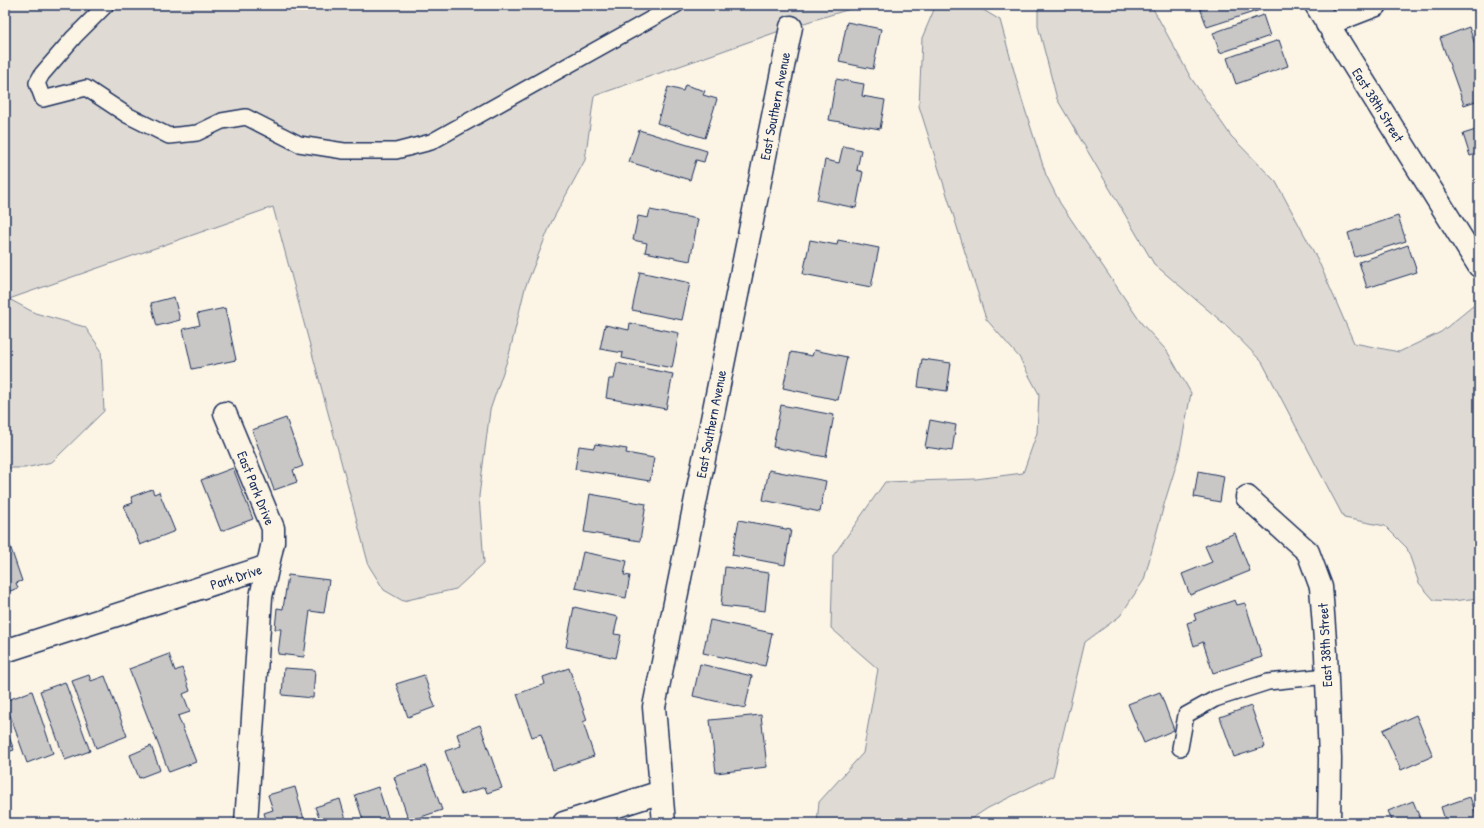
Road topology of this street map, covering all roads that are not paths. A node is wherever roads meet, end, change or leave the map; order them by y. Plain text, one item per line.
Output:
1 (106, 5) edge
2 (676, 5) edge
3 (1316, 5) edge
4 (1376, 5) edge
5 (1327, 24) junction
6 (792, 27) dead end
7 (1479, 266) edge
8 (225, 413) dead end
9 (1247, 497) dead end
10 (268, 566) junction
11 (5, 652) edge
12 (1327, 676) junction
13 (1180, 748) dead end
14 (662, 792) junction
15 (246, 823) edge
16 (564, 823) edge
17 (664, 823) edge
18 (1329, 823) edge

1 - 2 lane
3 - 5 street, East 38th Street
4 - 5 street
5 - 7 street, East 38th Street
6 - 14 street, East Southern Avenue
8 - 10 street, East Park Drive
9 - 12 street, East 38th Street
10 - 11 street, Park Drive
10 - 15 street, Park Drive
12 - 13 lane
12 - 18 street, East 38th Street
14 - 16 street
14 - 17 street, East Southern Avenue

